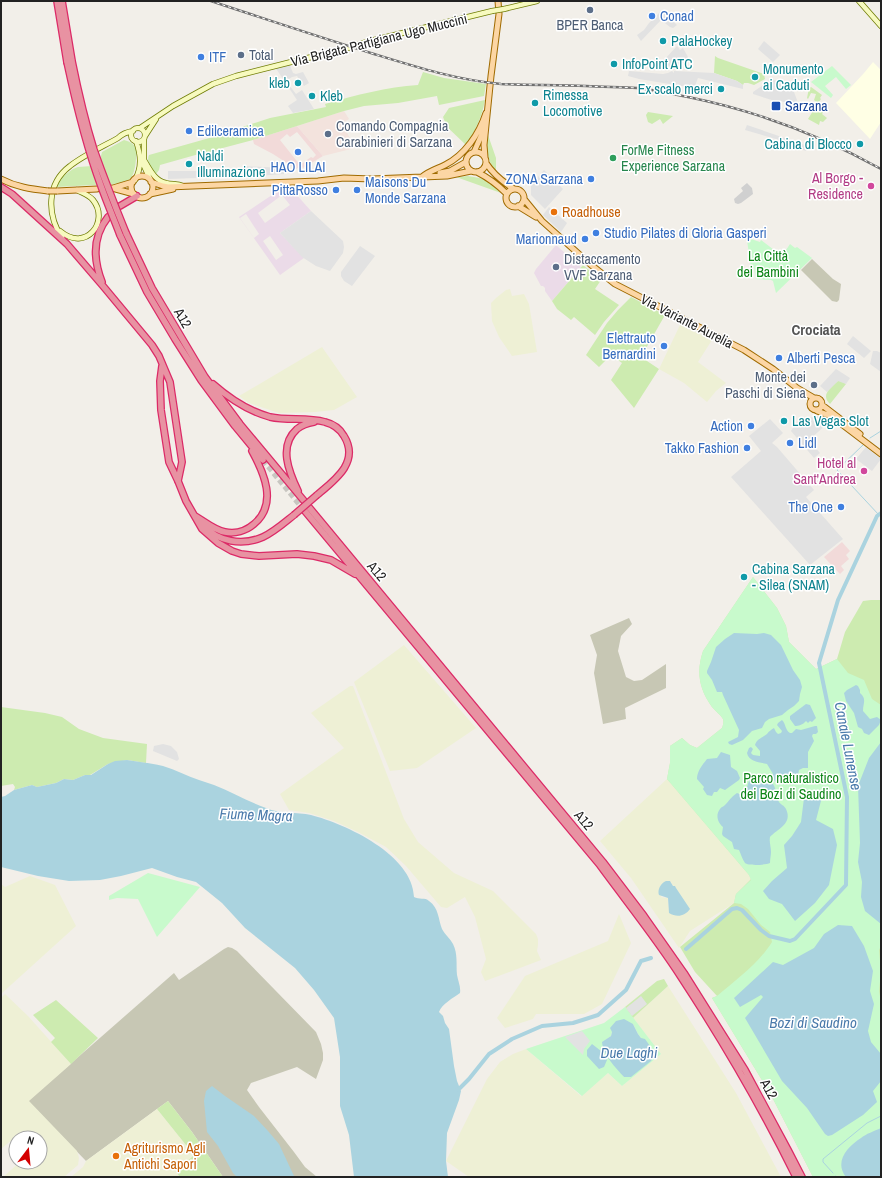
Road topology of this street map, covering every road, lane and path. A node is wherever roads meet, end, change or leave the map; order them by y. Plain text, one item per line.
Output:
1 (57, 1) edge
2 (62, 1) edge
3 (498, 1) edge
4 (537, 1) edge
5 (859, 1) edge
6 (881, 26) edge
7 (488, 104) junction
8 (485, 116) junction
9 (157, 117) junction
10 (140, 128) junction
11 (133, 131) junction
12 (118, 138) junction
13 (144, 138) junction
14 (134, 140) junction
15 (474, 152) junction
16 (485, 157) junction
17 (144, 160) junction
18 (466, 162) junction
19 (486, 163) junction
20 (471, 171) junction
21 (477, 172) junction
22 (422, 176) junction
23 (1, 179) edge
24 (151, 180) junction
25 (134, 181) junction
26 (183, 186) junction
27 (1, 187) edge
28 (97, 189) dead end
29 (514, 189) junction
30 (77, 190) junction
31 (150, 194) junction
32 (507, 194) junction
33 (135, 195) junction
34 (524, 199) junction
35 (120, 206) dead end
36 (518, 206) junction
37 (108, 217) dead end
38 (542, 221) junction
39 (57, 229) junction
40 (123, 234) junction
41 (67, 244) junction
42 (103, 286) junction
43 (162, 366) junction
44 (205, 377) junction
45 (797, 388) junction
46 (814, 398) junction
47 (809, 403) junction
48 (822, 405) junction
49 (817, 411) junction
50 (325, 422) junction
51 (247, 440) junction
52 (881, 450) edge
53 (881, 454) edge
54 (263, 460) tunnel mouth
55 (178, 481) junction
56 (305, 505) junction
57 (195, 516) junction
58 (360, 578) junction
59 (796, 1177) edge
60 (802, 1177) edge

1 - 40 highway, A12, bridge
2 - 40 highway, A12, bridge
3 - 7 main road
4 - 9 main road, Via Brigata Partigiana Ugo Muccini, bridge
5 - 6 main road
7 - 8 main road
7 - 16 main road
8 - 15 main road
8 - 22 main road
9 - 10 main road, Via Brigata Partigiana Ugo Muccini
9 - 13 main road, Via Brigata Partigiana Ugo Muccini
10 - 11 main road
10 - 13 main road
11 - 12 main road
11 - 14 main road
12 - 14 main road
12 - 39 main road
13 - 14 main road
13 - 17 main road
14 - 25 main road
15 - 16 main road
15 - 18 main road
16 - 19 main road
17 - 24 main road
17 - 26 main road
18 - 20 main road
18 - 22 main road
19 - 21 main road
19 - 29 main road, Via Variante Aurelia
20 - 21 main road, Via Variante Aurelia
20 - 22 main road
21 - 32 main road, Via Variante Aurelia
22 - 26 main road
23 - 30 main road, bridge
24 - 25 main road
24 - 26 main road
24 - 31 main road
25 - 33 main road
25 - 33 main road
26 - 31 main road
27 - 41 highway
28 - 30 main road
29 - 32 main road
29 - 34 main road, Via Variante Aurelia
30 - 39 main road
31 - 33 main road
32 - 36 main road, Via Variante Aurelia
33 - 35 highway
34 - 36 main road
34 - 38 main road, Via Variante Aurelia
36 - 38 main road, Via Variante Aurelia
37 - 42 highway
38 - 45 main road, Via Variante Aurelia
39 - 41 main road
40 - 44 highway, A12 / A12
40 - 51 highway, A12 / A12
41 - 42 highway
42 - 43 highway
43 - 55 highway
43 - 55 highway
44 - 50 highway
44 - 56 highway, A12 / A12
45 - 46 main road, Via Variante Aurelia
45 - 47 main road, Via Variante Aurelia
46 - 47 main road
46 - 48 main road, Via Variante Aurelia
47 - 49 main road, Via Variante Aurelia
48 - 49 main road
48 - 52 main road, Via Variante Aurelia
49 - 53 main road, Via Variante Aurelia
50 - 56 highway
50 - 57 highway, bridge
51 - 54 highway, A12 / A12
51 - 57 highway
55 - 57 highway
56 - 58 highway, A12 / A12
56 - 60 highway, A12 / A12
57 - 58 highway
58 - 59 highway, A12 / A12

